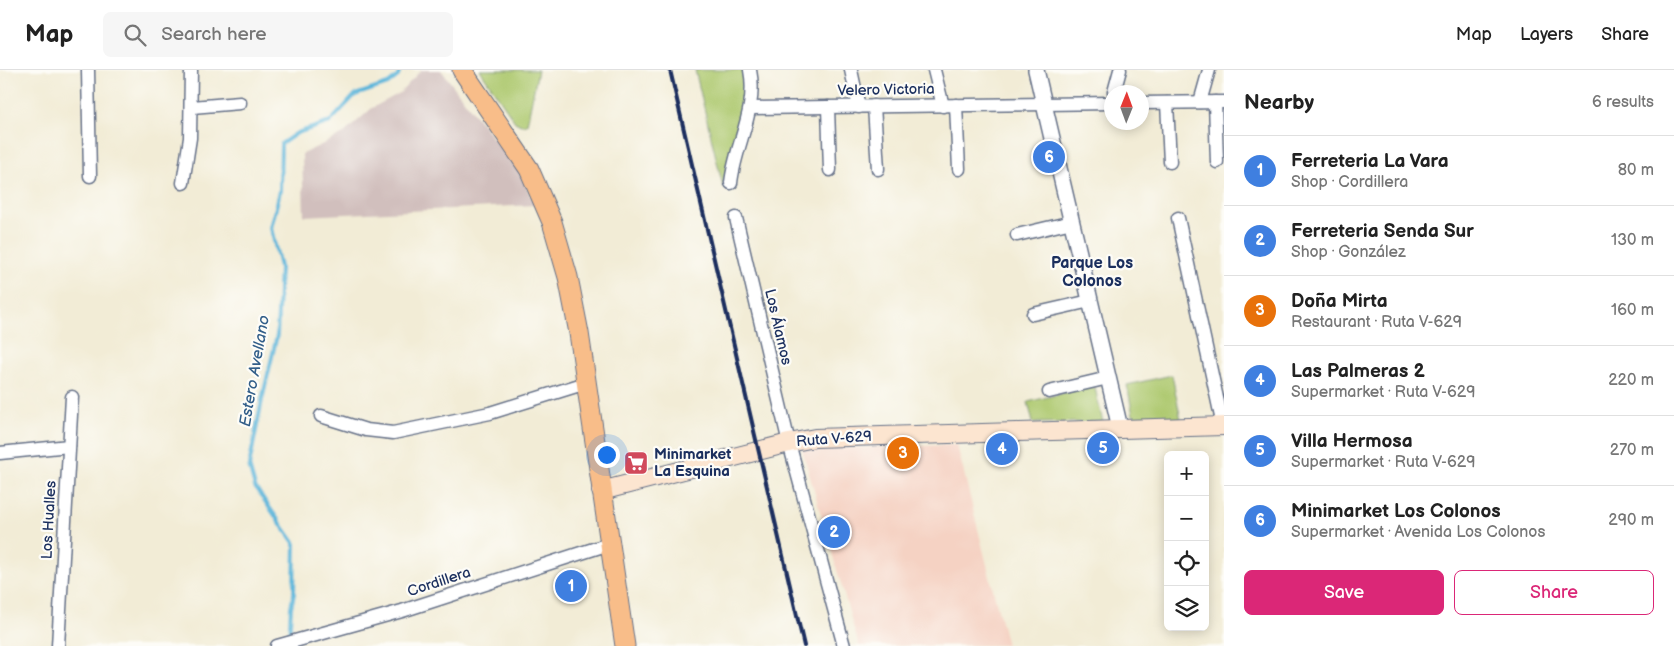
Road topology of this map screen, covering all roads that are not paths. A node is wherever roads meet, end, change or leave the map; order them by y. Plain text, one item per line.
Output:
1 (88, 70) edge
2 (191, 70) edge
3 (462, 70) edge
4 (750, 70) edge
5 (851, 70) edge
6 (934, 70) edge
7 (1036, 70) edge
8 (1120, 70) edge
9 (1209, 70) edge
10 (1116, 85) edge
11 (1200, 102) junction
12 (1220, 102) edge
13 (240, 103) dead end
14 (1104, 103) edge
15 (1149, 103) edge
16 (1167, 103) junction
17 (1044, 104) junction
18 (956, 105) junction
19 (874, 106) junction
20 (943, 106) junction
21 (192, 107) junction
22 (828, 107) junction
23 (859, 107) junction
24 (750, 108) junction
25 (1170, 162) dead end
26 (1217, 162) dead end
27 (878, 169) dead end
28 (959, 169) dead end
29 (830, 170) dead end
30 (90, 176) dead end
31 (182, 183) dead end
32 (730, 183) dead end
33 (736, 218) dead end
34 (1178, 218) dead end
35 (1072, 222) junction
36 (1016, 235) dead end
37 (1090, 301) junction
38 (1033, 314) dead end
39 (1108, 378) junction
40 (586, 383) junction
41 (1049, 392) dead end
42 (72, 397) dead end
43 (321, 416) dead end
44 (1223, 426) edge
45 (1120, 428) junction
46 (789, 443) junction
47 (69, 446) junction
48 (0, 452) edge
49 (601, 491) junction
50 (609, 544) junction
51 (58, 646) edge
52 (276, 646) edge
53 (625, 646) edge
54 (844, 646) edge

1 - 30 street
2 - 21 street
3 - 40 main road
4 - 24 street
5 - 23 street
6 - 20 street
7 - 17 street
8 - 10 street
9 - 11 street
11 - 12 street
11 - 16 street
12 - 26 street
13 - 21 street
14 - 17 street, Velero Victoria
15 - 16 street
16 - 25 street
17 - 18 street, Velero Victoria
17 - 35 street
18 - 20 street, Velero Victoria
18 - 28 street
19 - 20 street, Velero Victoria
19 - 23 street, Velero Victoria
19 - 27 street
21 - 31 street
22 - 23 street, Velero Victoria
22 - 24 street, Velero Victoria
22 - 29 street
24 - 32 street
33 - 46 street, Los Álamos
34 - 44 street
35 - 36 street
35 - 37 street
37 - 38 street
37 - 39 street
39 - 41 street
39 - 45 street
40 - 43 street
40 - 49 main road
42 - 47 street, Los Hualles
44 - 45 main road, Ruta V-629
45 - 46 main road, Ruta V-629
46 - 49 main road, Ruta V-629
46 - 54 street, Los Álamos
47 - 48 street
47 - 51 street, Los Hualles
49 - 50 main road
50 - 52 street, Cordillera
50 - 53 main road

